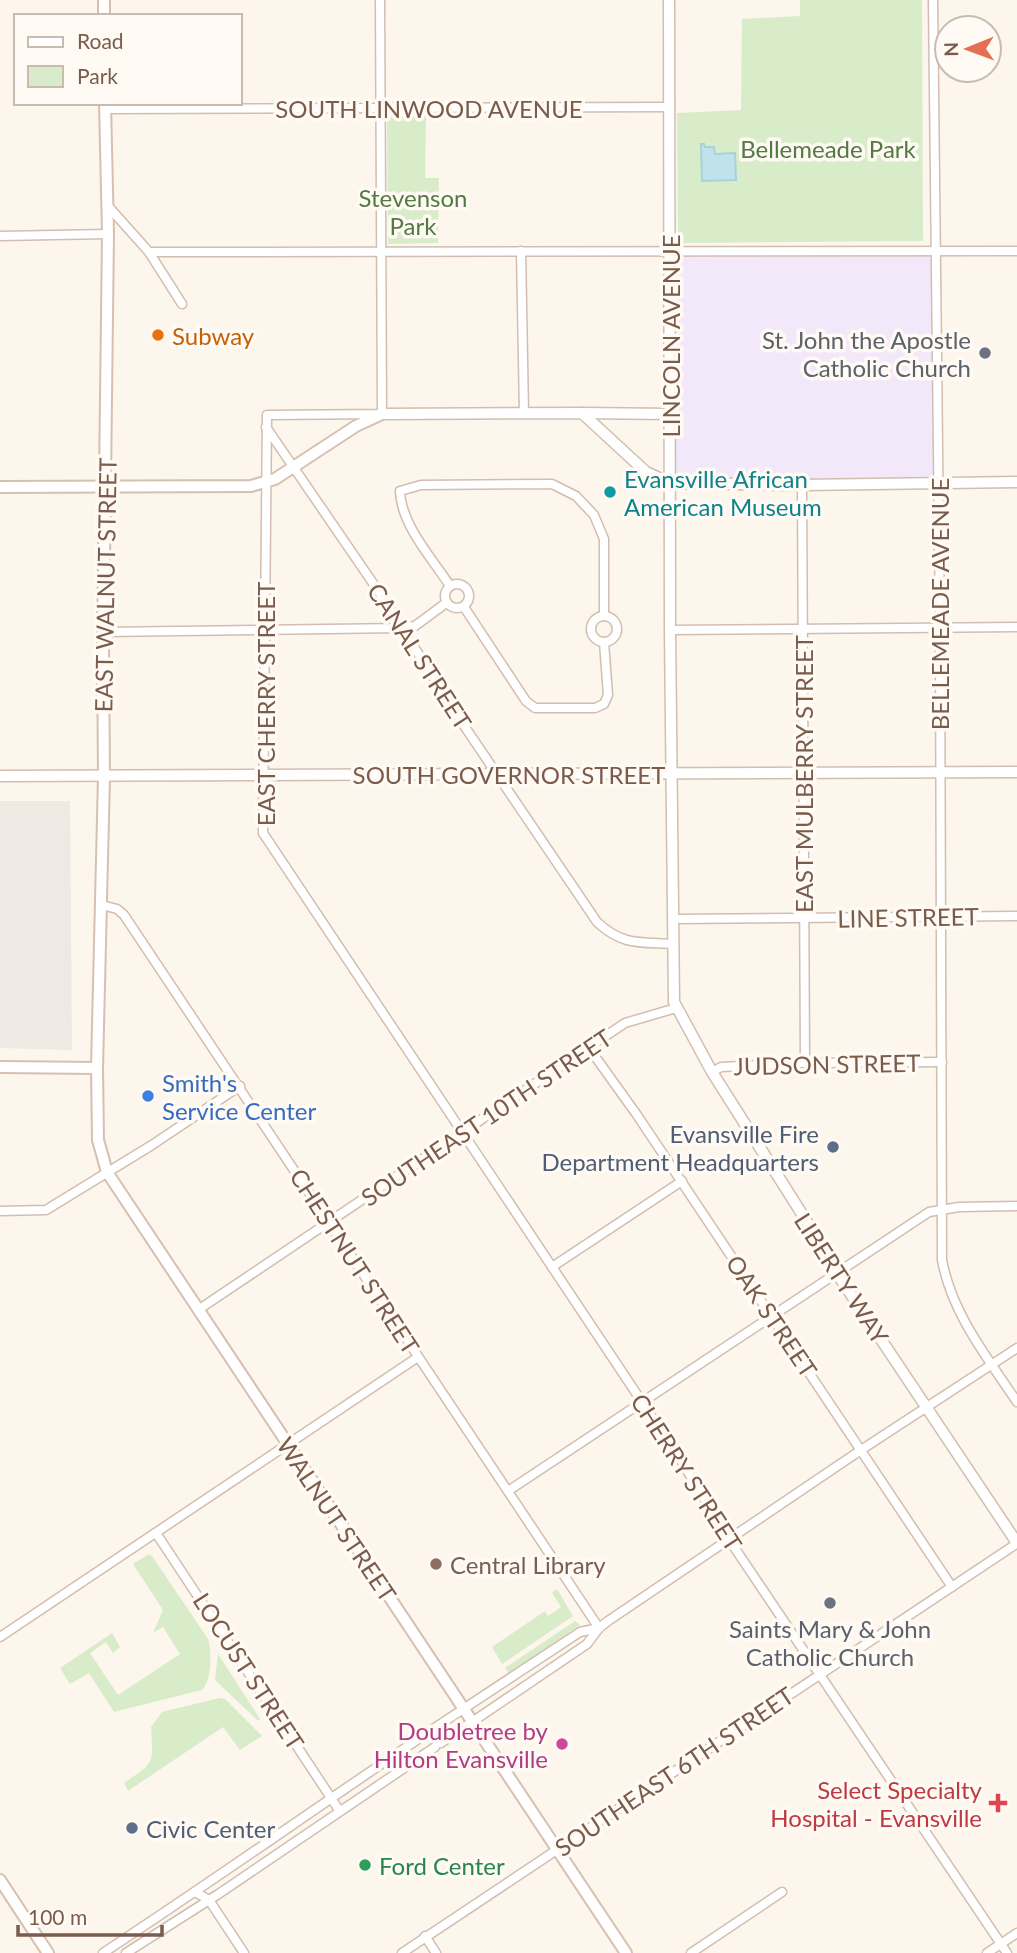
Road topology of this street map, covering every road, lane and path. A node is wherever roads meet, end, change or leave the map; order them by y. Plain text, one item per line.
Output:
1 (380, 0) edge
2 (669, 0) edge
3 (933, 0) edge
4 (105, 106) edge
5 (669, 107) junction
6 (381, 108) junction
7 (107, 205) junction
8 (108, 234) junction
9 (0, 236) edge
10 (521, 251) junction
11 (936, 251) junction
12 (1017, 251) edge
13 (149, 252) junction
14 (383, 252) junction
15 (670, 252) junction
16 (182, 304) dead end
17 (524, 413) junction
18 (582, 413) junction
19 (382, 414) junction
20 (671, 414) junction
21 (266, 428) junction
22 (294, 468) junction
23 (939, 482) junction
24 (1017, 482) edge
25 (264, 483) junction
26 (670, 483) junction
27 (802, 485) junction
28 (0, 487) edge
29 (106, 487) junction
30 (450, 586) junction
31 (446, 603) junction
32 (464, 607) junction
33 (604, 616) junction
34 (1017, 627) edge
35 (400, 628) junction
36 (802, 628) junction
37 (940, 628) junction
38 (670, 630) junction
39 (264, 631) junction
40 (104, 632) junction
41 (604, 642) junction
42 (1017, 772) edge
43 (940, 773) junction
44 (672, 774) junction
45 (804, 774) junction
46 (262, 775) junction
47 (499, 775) junction
48 (0, 776) edge
49 (104, 776) junction
50 (102, 905) junction
51 (941, 916) junction
52 (1017, 916) edge
53 (804, 918) junction
54 (673, 919) junction
55 (673, 944) junction
56 (366, 991) joint
57 (676, 1008) junction
58 (589, 1048) junction
59 (942, 1062) junction
60 (805, 1063) junction
61 (0, 1067) edge
62 (97, 1068) junction
63 (712, 1072) junction
64 (240, 1086) junction
65 (462, 1134) junction
66 (107, 1172) junction
67 (682, 1181) junction
68 (1017, 1206) edge
69 (943, 1208) junction
70 (0, 1211) edge
71 (329, 1222) junction
72 (552, 1268) junction
73 (838, 1271) junction
74 (198, 1310) junction
75 (773, 1316) junction
76 (1017, 1348) edge
77 (418, 1357) junction
78 (992, 1364) junction
79 (642, 1402) junction
80 (1017, 1402) edge
81 (926, 1407) junction
82 (288, 1444) junction
83 (861, 1450) junction
84 (508, 1491) junction
85 (156, 1533) junction
86 (730, 1541) junction
87 (1017, 1543) edge
88 (952, 1587) junction
89 (599, 1628) junction
90 (0, 1637) edge
91 (821, 1674) junction
92 (464, 1709) junction
93 (473, 1722) junction
94 (331, 1797) junction
95 (339, 1810) junction
96 (557, 1849) junction
97 (0, 1881) edge
98 (782, 1892) dead end
99 (197, 1893) junction
100 (209, 1900) junction
101 (1017, 1933) edge
102 (425, 1936) junction
103 (1000, 1944) junction
104 (48, 1953) edge
105 (103, 1953) edge
106 (126, 1953) edge
107 (244, 1953) edge
108 (402, 1953) edge
109 (436, 1953) edge
110 (626, 1953) edge
111 (691, 1953) edge
112 (987, 1953) edge
113 (1007, 1953) edge

1 - 6 street
2 - 5 street, LINCOLN AVENUE
3 - 11 street, BELLEMEADE AVENUE
4 - 6 street, SOUTH LINWOOD AVENUE
4 - 7 main road, EAST WALNUT STREET
5 - 6 street, SOUTH LINWOOD AVENUE
5 - 15 street, LINCOLN AVENUE
6 - 14 street
7 - 8 main road, EAST WALNUT STREET
7 - 13 street
8 - 9 street
8 - 29 main road, EAST WALNUT STREET
10 - 14 street
10 - 15 street
10 - 17 street
11 - 12 street
11 - 15 street
11 - 23 street, BELLEMEADE AVENUE
13 - 14 street
13 - 16 street
14 - 19 street
15 - 20 street, LINCOLN AVENUE
17 - 18 street
17 - 19 street
18 - 20 street
18 - 26 street
19 - 21 street
19 - 22 main road
20 - 26 street, LINCOLN AVENUE
21 - 22 street, CANAL STREET
21 - 25 street, EAST CHERRY STREET
22 - 25 main road
22 - 35 street, CANAL STREET
23 - 24 street
23 - 27 street
23 - 37 street, BELLEMEADE AVENUE
25 - 29 main road
25 - 39 street, EAST CHERRY STREET
26 - 27 street
26 - 38 street, LINCOLN AVENUE
27 - 36 street, EAST MULBERRY STREET
28 - 29 main road
29 - 40 main road, EAST WALNUT STREET
30 - 31 street
30 - 32 street
30 - 33 street
31 - 32 street
31 - 35 street
32 - 41 street
33 - 41 street
33 - 41 street
34 - 37 street
35 - 39 street
35 - 47 street, CANAL STREET
36 - 37 street
36 - 38 street
36 - 45 street, EAST MULBERRY STREET
37 - 43 street, BELLEMEADE AVENUE
38 - 44 street, LINCOLN AVENUE
39 - 40 street
39 - 46 street, EAST CHERRY STREET
40 - 49 main road, EAST WALNUT STREET
42 - 43 street, SOUTH GOVERNOR STREET
43 - 45 street, SOUTH GOVERNOR STREET
43 - 51 street, BELLEMEADE AVENUE
44 - 45 street, SOUTH GOVERNOR STREET
44 - 47 street, SOUTH GOVERNOR STREET
44 - 54 street, LINCOLN AVENUE
45 - 53 street, EAST MULBERRY STREET
46 - 47 street, SOUTH GOVERNOR STREET
46 - 49 street, SOUTH GOVERNOR STREET
46 - 56 street, EAST CHERRY STREET
47 - 55 street, CANAL STREET
48 - 49 street, SOUTH GOVERNOR STREET
49 - 50 main road, EAST WALNUT STREET
50 - 62 main road, EAST WALNUT STREET
50 - 64 street, CHESTNUT STREET
51 - 52 street, LINE STREET
51 - 53 street, LINE STREET
51 - 59 street, BELLEMEADE AVENUE
53 - 54 street, LINE STREET
53 - 60 street, EAST MULBERRY STREET
54 - 55 street, LINCOLN AVENUE
55 - 57 street, LINCOLN AVENUE
56 - 65 street, CHERRY STREET
57 - 58 street, SOUTHEAST 10TH STREET
57 - 63 street, LIBERTY WAY
58 - 65 street, SOUTHEAST 10TH STREET
58 - 67 street, OAK STREET
59 - 60 street, JUDSON STREET
59 - 69 street, BELLEMEADE AVENUE
60 - 63 street, JUDSON STREET
61 - 62 main road
62 - 66 main road, WALNUT STREET
63 - 73 street, LIBERTY WAY
64 - 66 street
64 - 71 street, CHESTNUT STREET
65 - 71 street, SOUTHEAST 10TH STREET
65 - 72 street, CHERRY STREET
66 - 70 street
66 - 74 main road, WALNUT STREET
67 - 72 street
67 - 75 street, OAK STREET
68 - 69 street
69 - 73 street
69 - 78 street, BELLEMEADE AVENUE
71 - 74 street, SOUTHEAST 10TH STREET
71 - 77 street, CHESTNUT STREET
72 - 79 street, CHERRY STREET
73 - 75 street
73 - 81 street, LIBERTY WAY
74 - 82 main road, WALNUT STREET
75 - 79 street
75 - 83 street, OAK STREET
76 - 78 street
77 - 82 street
77 - 84 street, CHESTNUT STREET
78 - 80 street, BELLEMEADE AVENUE
78 - 81 street
79 - 84 street
79 - 86 street, CHERRY STREET
81 - 83 street
81 - 87 street, LIBERTY WAY
82 - 85 street
82 - 92 main road, WALNUT STREET
83 - 86 street
83 - 88 street, OAK STREET
84 - 89 street, CHESTNUT STREET
85 - 90 street
85 - 94 street, LOCUST STREET
86 - 89 street
86 - 91 street, CHERRY STREET
87 - 88 street, SOUTHEAST 6TH STREET
88 - 91 street, SOUTHEAST 6TH STREET
89 - 92 street
89 - 93 street
91 - 96 street, SOUTHEAST 6TH STREET
91 - 103 street, CHERRY STREET
92 - 93 main road, WALNUT STREET
92 - 94 street
93 - 95 street
93 - 96 main road, WALNUT STREET
94 - 95 street, LOCUST STREET
94 - 99 street
95 - 100 street
96 - 102 street, SOUTHEAST 6TH STREET
96 - 110 main road, WALNUT STREET
97 - 104 main road
98 - 111 street
99 - 100 street
99 - 105 street
100 - 106 street
100 - 107 street
101 - 103 street
102 - 108 street, SOUTHEAST 6TH STREET
102 - 109 street
103 - 112 street
103 - 113 street, CHERRY STREET

